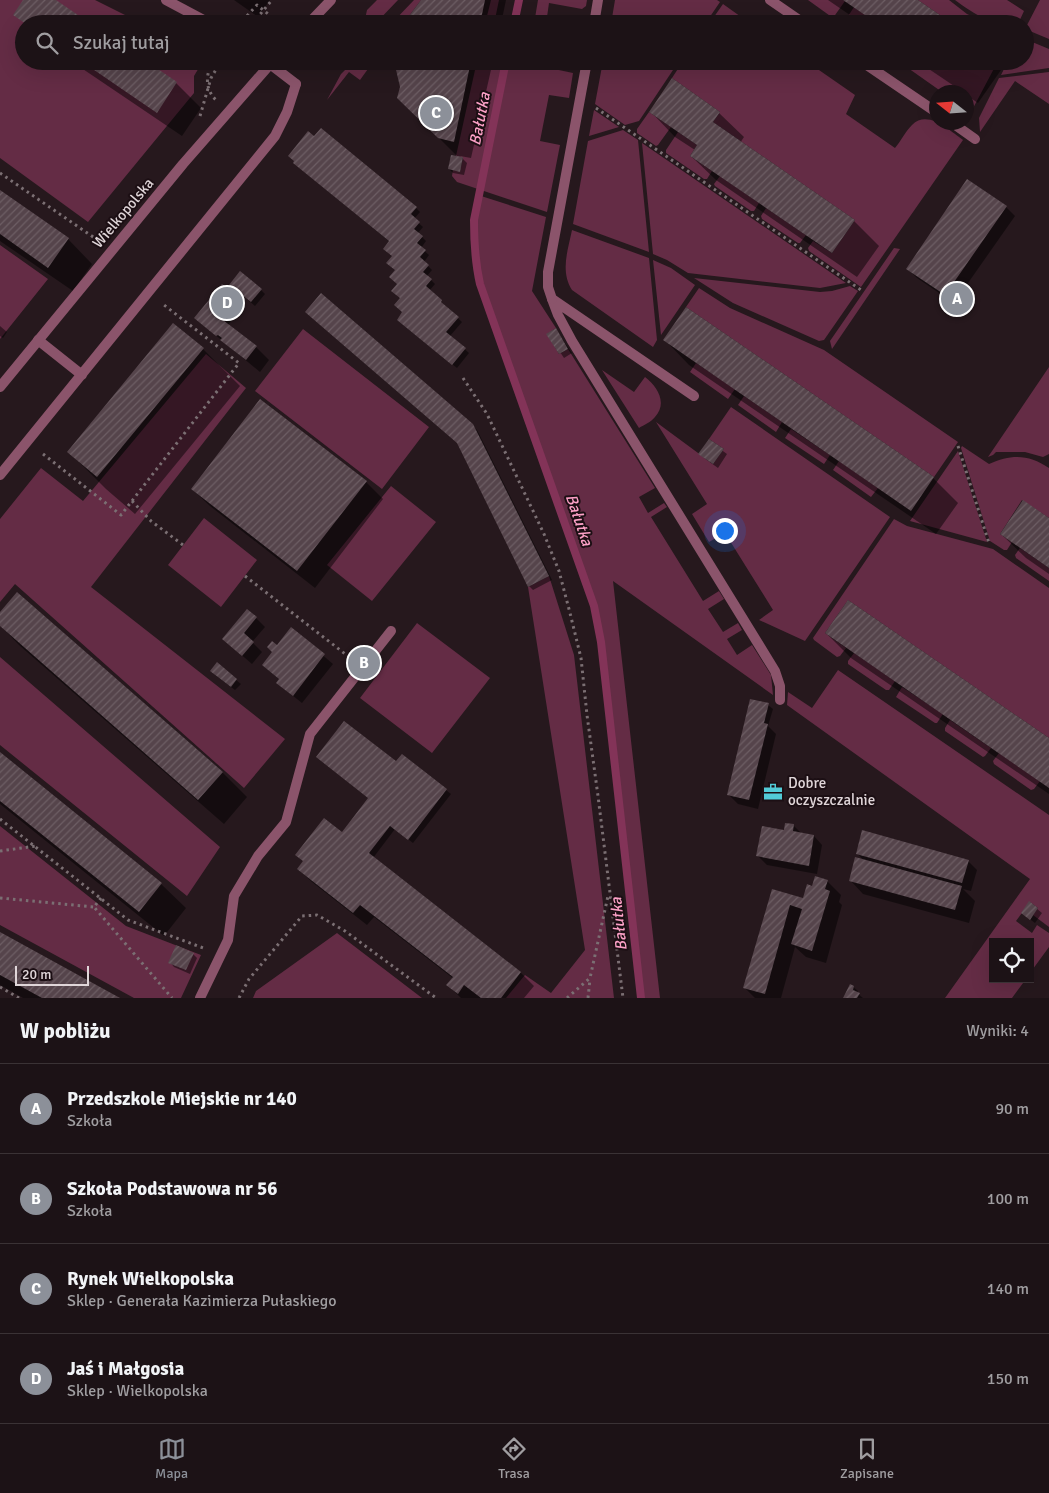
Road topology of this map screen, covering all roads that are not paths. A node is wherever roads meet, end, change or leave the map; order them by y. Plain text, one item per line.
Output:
1 (166, 0) edge
2 (331, 0) edge
3 (598, 0) edge
4 (770, 0) edge
5 (194, 15) edge
6 (317, 15) edge
7 (596, 15) edge
8 (792, 15) edge
9 (263, 70) edge
10 (279, 70) edge
11 (585, 70) edge
12 (874, 70) edge
13 (929, 107) edge
14 (962, 130) edge
15 (975, 139) dead end
16 (552, 299) junction
17 (38, 340) junction
18 (82, 375) junction
19 (0, 388) edge
20 (694, 396) dead end
21 (0, 475) edge
22 (391, 631) dead end
23 (780, 700) dead end
24 (200, 998) edge

1 - 5 street
2 - 6 street
3 - 7 street
4 - 8 street
9 - 17 street, Wielkopolska
10 - 18 street
11 - 16 street
12 - 13 street
14 - 15 street
16 - 20 street
16 - 23 street
17 - 18 street
17 - 19 street, Wielkopolska
18 - 21 street
22 - 24 street

